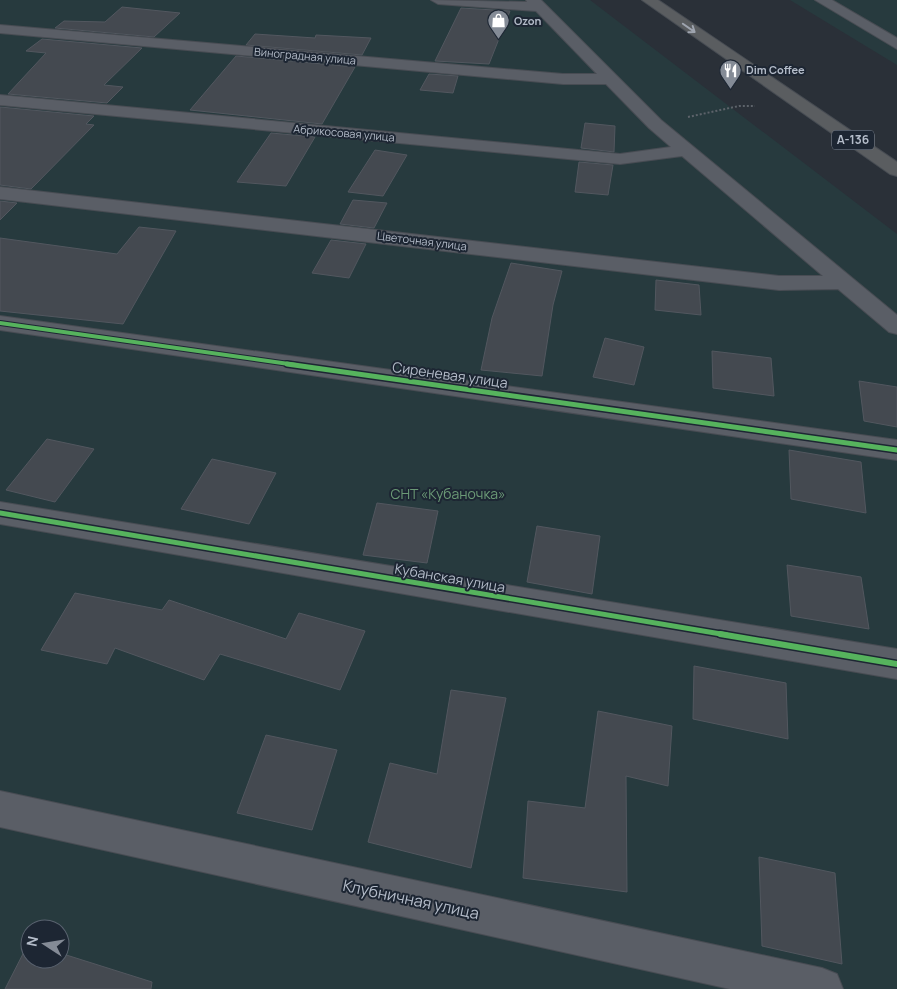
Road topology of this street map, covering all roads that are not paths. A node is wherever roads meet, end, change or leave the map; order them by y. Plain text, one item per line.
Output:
1 (438, 0) edge
2 (649, 0) edge
3 (822, 0) edge
4 (536, 4) edge
5 (713, 26) dead end
6 (0, 29) edge
7 (897, 44) edge
8 (790, 77) dead end
9 (611, 79) junction
10 (0, 100) edge
11 (687, 150) junction
12 (897, 170) edge
13 (0, 193) edge
14 (844, 282) junction
15 (0, 323) edge
16 (897, 328) edge
17 (897, 450) edge
18 (0, 513) edge
19 (897, 664) edge
20 (0, 809) edge
21 (822, 989) edge

1 - 4 street
2 -> 12 highway, А-136
3 - 7 street
4 - 9 street
5 - 8 highway
6 - 9 street, Виноградная улица
9 - 11 street
10 - 11 street, Абрикосовая улица
11 - 14 street
13 - 14 street, Цветочная улица
14 - 16 street
15 - 17 street, Сиреневая улица
18 - 19 street, Кубанская улица
20 - 21 street, Клубничная улица

